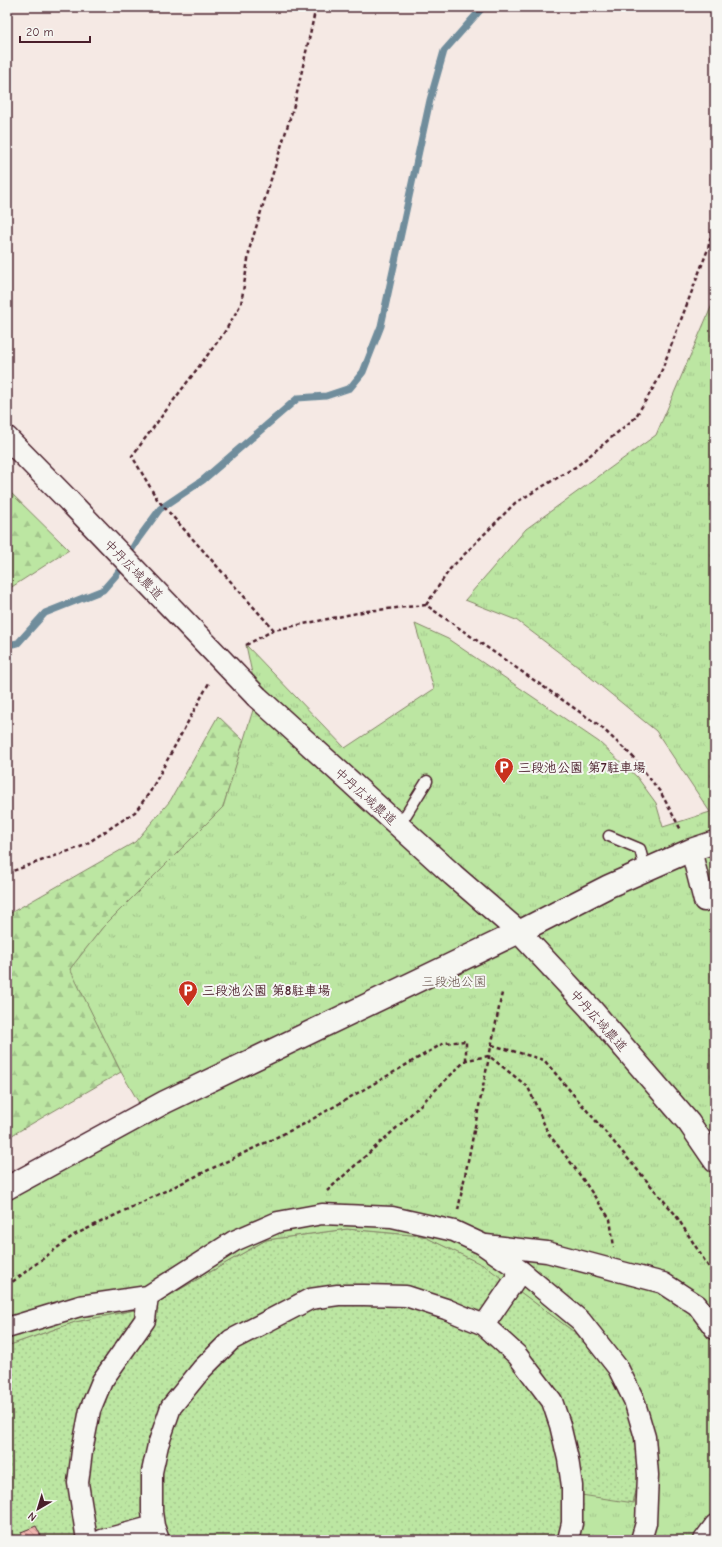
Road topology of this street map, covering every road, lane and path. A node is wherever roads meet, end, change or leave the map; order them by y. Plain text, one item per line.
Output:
1 (316, 7) edge
2 (715, 216) edge
3 (7, 438) edge
4 (426, 605) junction
5 (274, 630) junction
6 (246, 645) dead end
7 (213, 675) dead end
8 (427, 781) dead end
9 (399, 826) junction
10 (609, 836) dead end
11 (715, 842) edge
12 (692, 850) junction
13 (645, 870) junction
14 (7, 873) edge
15 (704, 901) dead end
16 (519, 932) junction
17 (502, 994) dead end
18 (492, 1045) junction
19 (489, 1056) junction
20 (466, 1060) junction
21 (715, 1161) edge
22 (7, 1188) edge
23 (325, 1193) dead end
24 (454, 1231) junction
25 (482, 1244) junction
26 (521, 1271) junction
27 (617, 1271) junction
28 (715, 1277) edge
29 (7, 1286) edge
30 (148, 1296) junction
31 (484, 1325) junction
32 (7, 1328) edge
33 (715, 1329) edge
34 (715, 1525) edge
35 (156, 1533) edge
36 (86, 1540) edge
37 (102, 1540) edge
38 (568, 1540) edge
39 (641, 1540) edge
40 (704, 1540) edge

1 - 5 path
2 - 4 path
3 - 9 street, 中丹広域農道, bridge
4 - 5 path
4 - 12 path
5 - 6 path
7 - 14 path
8 - 9 lane
9 - 16 street, 中丹広域農道
10 - 13 lane
11 - 12 street
12 - 13 street
12 - 15 street
13 - 16 street
16 - 21 street, 中丹広域農道
16 - 22 street
17 - 18 path
18 - 19 path
18 - 28 path
19 - 20 path
19 - 24 path
19 - 27 path
20 - 23 path
20 - 29 path
24 - 25 street
24 - 30 street
25 - 26 street
25 - 27 street
26 - 31 street
26 - 39 street
27 - 33 street
30 - 32 street
30 - 36 street
31 - 35 street
31 - 38 street
34 - 40 street
35 - 37 street

